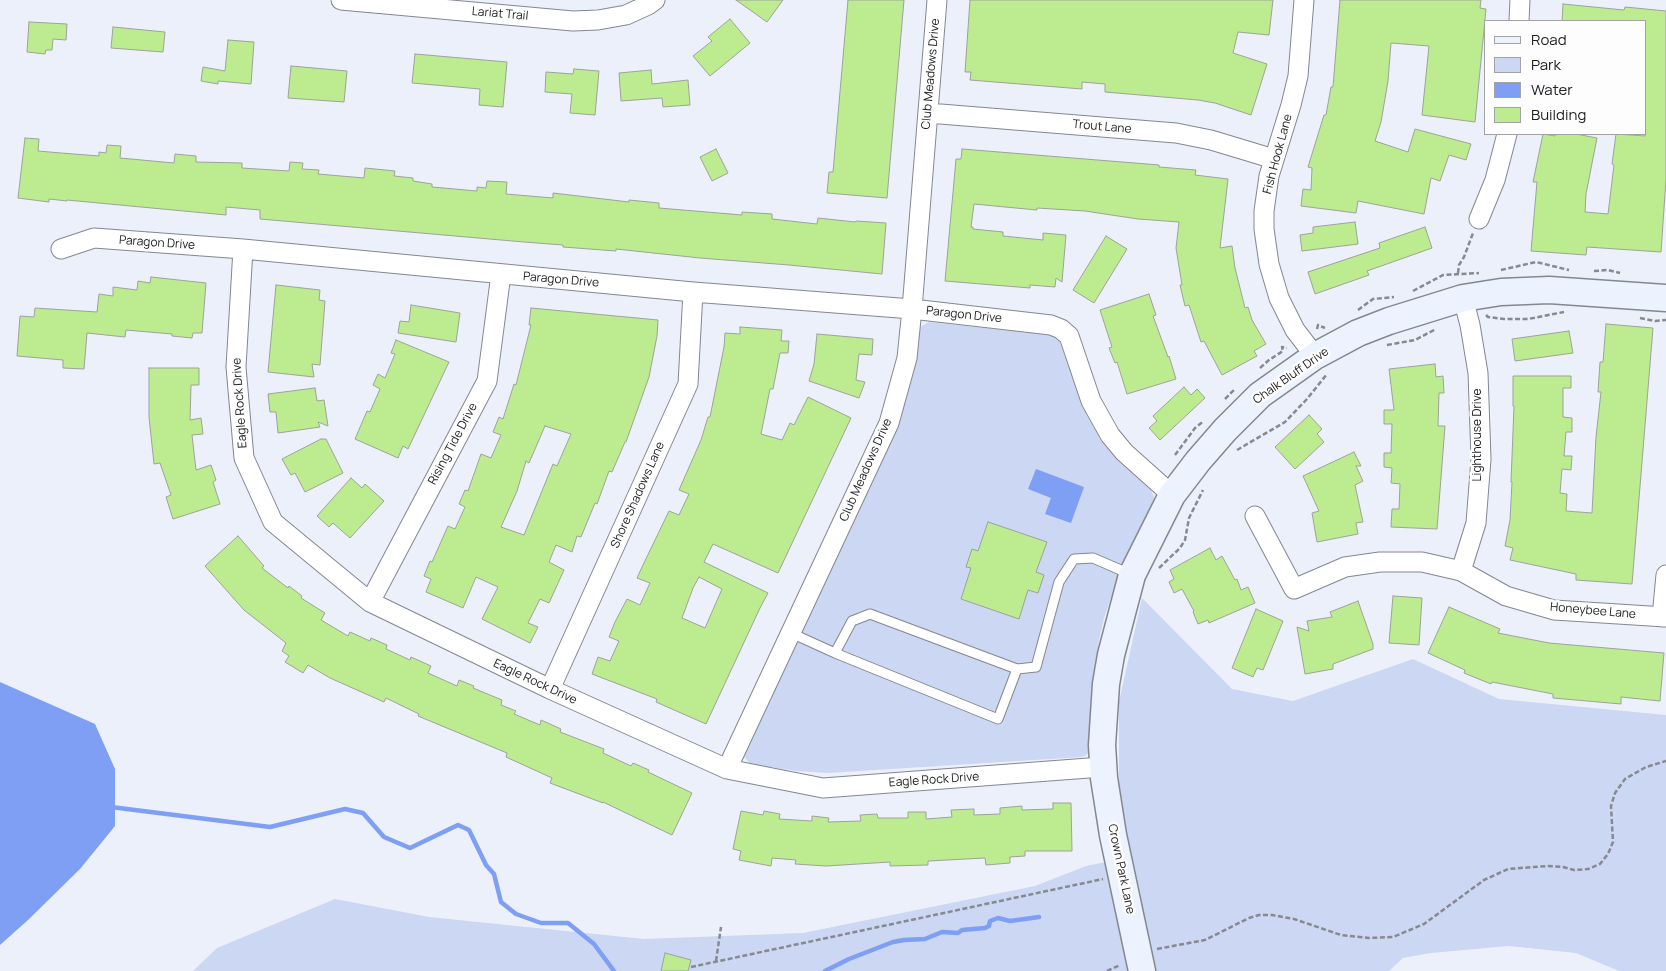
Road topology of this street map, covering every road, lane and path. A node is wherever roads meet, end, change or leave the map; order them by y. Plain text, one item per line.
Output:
1 (341, 0) edge
2 (654, 0) edge
3 (937, 0) edge
4 (1304, 0) edge
5 (1520, 0) edge
6 (1519, 20) edge
7 (928, 113) junction
8 (1507, 135) edge
9 (1274, 158) junction
10 (1479, 219) joint
11 (61, 249) dead end
12 (243, 249) junction
13 (501, 274) junction
14 (693, 292) junction
15 (1467, 294) junction
16 (1666, 298) edge
17 (912, 309) junction
18 (1570, 311) dead end
19 (1636, 317) dead end
20 (1666, 320) edge
21 (1442, 327) dead end
22 (1380, 346) dead end
23 (1321, 365) junction
24 (1237, 450) dead end
25 (1204, 489) dead end
26 (1172, 495) junction
27 (1255, 516) dead end
28 (1158, 569) dead end
29 (1461, 570) junction
30 (1132, 575) junction
31 (1666, 575) edge
32 (370, 602) junction
33 (1664, 617) edge
34 (791, 633) junction
35 (835, 653) junction
36 (1017, 669) junction
37 (550, 689) junction
38 (1666, 761) edge
39 (1102, 767) junction
40 (727, 769) junction
41 (1122, 875) junction
42 (721, 927) dead end
43 (716, 961) junction
44 (1141, 964) edge
45 (691, 966) dead end
46 (1107, 971) edge

1 - 2 street, Lariat Trail
3 - 7 street, Club Meadows Drive
4 - 9 street, Fish Hook Lane
5 - 6 street
7 - 9 street, Trout Lane
7 - 17 street, Club Meadows Drive
8 - 10 street
9 - 23 street, Fish Hook Lane
10 - 15 path
11 - 12 street, Paragon Drive
12 - 13 street, Paragon Drive
12 - 32 street, Eagle Rock Drive
13 - 14 street, Paragon Drive
13 - 32 street, Rising Tide Drive
14 - 17 street, Paragon Drive
14 - 37 street, Shore Shadows Lane
15 - 16 street, Chalk Bluff Drive
15 - 18 path
15 - 23 street, Chalk Bluff Drive
15 - 29 street, Lighthouse Drive
17 - 26 street, Paragon Drive
17 - 34 street, Club Meadows Drive
19 - 20 path
21 - 22 path
23 - 24 path
23 - 26 street, Chalk Bluff Drive
25 - 28 path
26 - 30 street, Chalk Bluff Drive
27 - 29 street, Honeybee Lane
29 - 33 street, Honeybee Lane
30 - 36 lane
30 - 39 street, Chalk Bluff Drive
31 - 33 street
32 - 37 street, Eagle Rock Drive
34 - 35 lane
34 - 40 street, Club Meadows Drive
35 - 36 lane
35 - 36 lane
37 - 40 street, Eagle Rock Drive
38 - 44 path
39 - 40 street, Eagle Rock Drive
39 - 41 street, Crown Park Lane
41 - 43 path
41 - 44 street, Crown Park Lane
42 - 43 path
43 - 45 path
44 - 46 path

